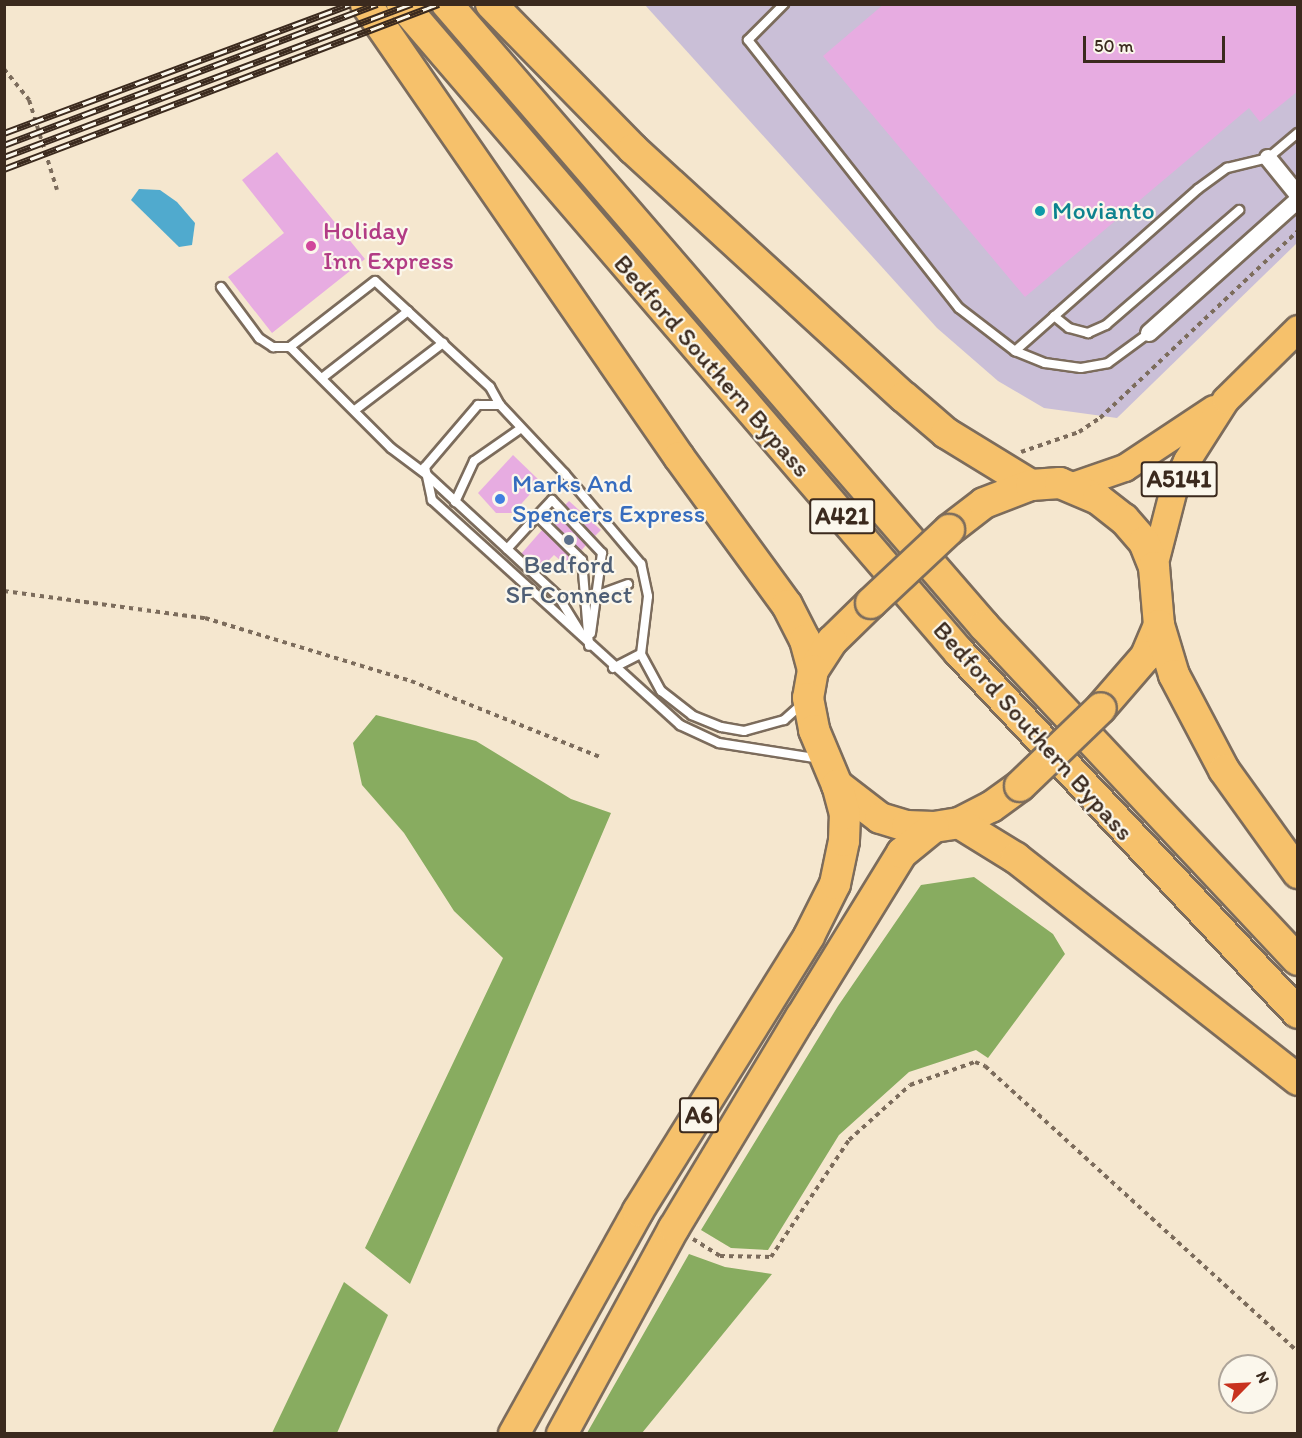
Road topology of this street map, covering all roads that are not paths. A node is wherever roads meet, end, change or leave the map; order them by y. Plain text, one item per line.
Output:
1 (366, 4) edge
2 (402, 4) edge
3 (447, 4) edge
4 (490, 4) edge
5 (784, 4) edge
6 (1298, 133) edge
7 (1268, 158) junction
8 (1298, 195) edge
9 (1298, 200) edge
10 (1239, 210) dead end
11 (221, 287) dead end
12 (408, 311) junction
13 (1054, 316) junction
14 (1298, 329) edge
15 (1149, 333) joint
16 (443, 342) junction
17 (290, 347) junction
18 (1015, 351) junction
19 (322, 378) junction
20 (1226, 400) junction
21 (500, 405) junction
22 (356, 410) junction
23 (520, 429) junction
24 (427, 475) junction
25 (1031, 485) junction
26 (1070, 487) junction
27 (455, 502) junction
28 (537, 516) junction
29 (507, 549) junction
30 (1154, 567) junction
31 (628, 584) dead end
32 (598, 595) junction
33 (1159, 625) junction
34 (589, 646) junction
35 (641, 654) junction
36 (613, 668) junction
37 (810, 684) junction
38 (830, 772) junction
39 (946, 825) junction
40 (1298, 873) edge
41 (1298, 960) edge
42 (1298, 1013) edge
43 (1298, 1080) edge
44 (514, 1434) edge
45 (562, 1434) edge

1 - 37 highway
2 - 42 highway, Bedford Southern Bypass / A421
3 - 41 highway, Bedford Southern Bypass / A421
4 - 25 highway
5 - 18 lane
6 - 7 lane
7 - 8 street
7 - 13 lane
9 - 15 street
10 - 13 lane
11 - 17 lane
12 - 16 lane
12 - 17 lane
12 - 19 lane
13 - 18 lane
14 - 20 main road, A5141
15 - 18 lane
16 - 21 lane
16 - 22 lane
17 - 19 lane
19 - 22 lane
20 - 26 main road, A5141
20 - 30 main road, A5141
21 - 23 lane
21 - 24 lane
22 - 24 lane
23 - 27 lane
23 - 35 lane
24 - 27 lane
24 - 34 lane
25 - 26 highway
25 - 37 highway, bridge
26 - 30 highway
27 - 29 lane
28 - 29 lane
28 - 32 lane
28 - 34 lane
29 - 34 lane
30 - 33 highway
31 - 32 lane
32 - 34 lane
33 - 39 highway, bridge
33 - 40 highway
34 - 36 lane
35 - 36 lane
35 - 37 lane
36 - 38 lane
37 - 38 highway
38 - 39 highway
38 - 44 highway, A6
39 - 43 highway
39 - 45 highway, A6

